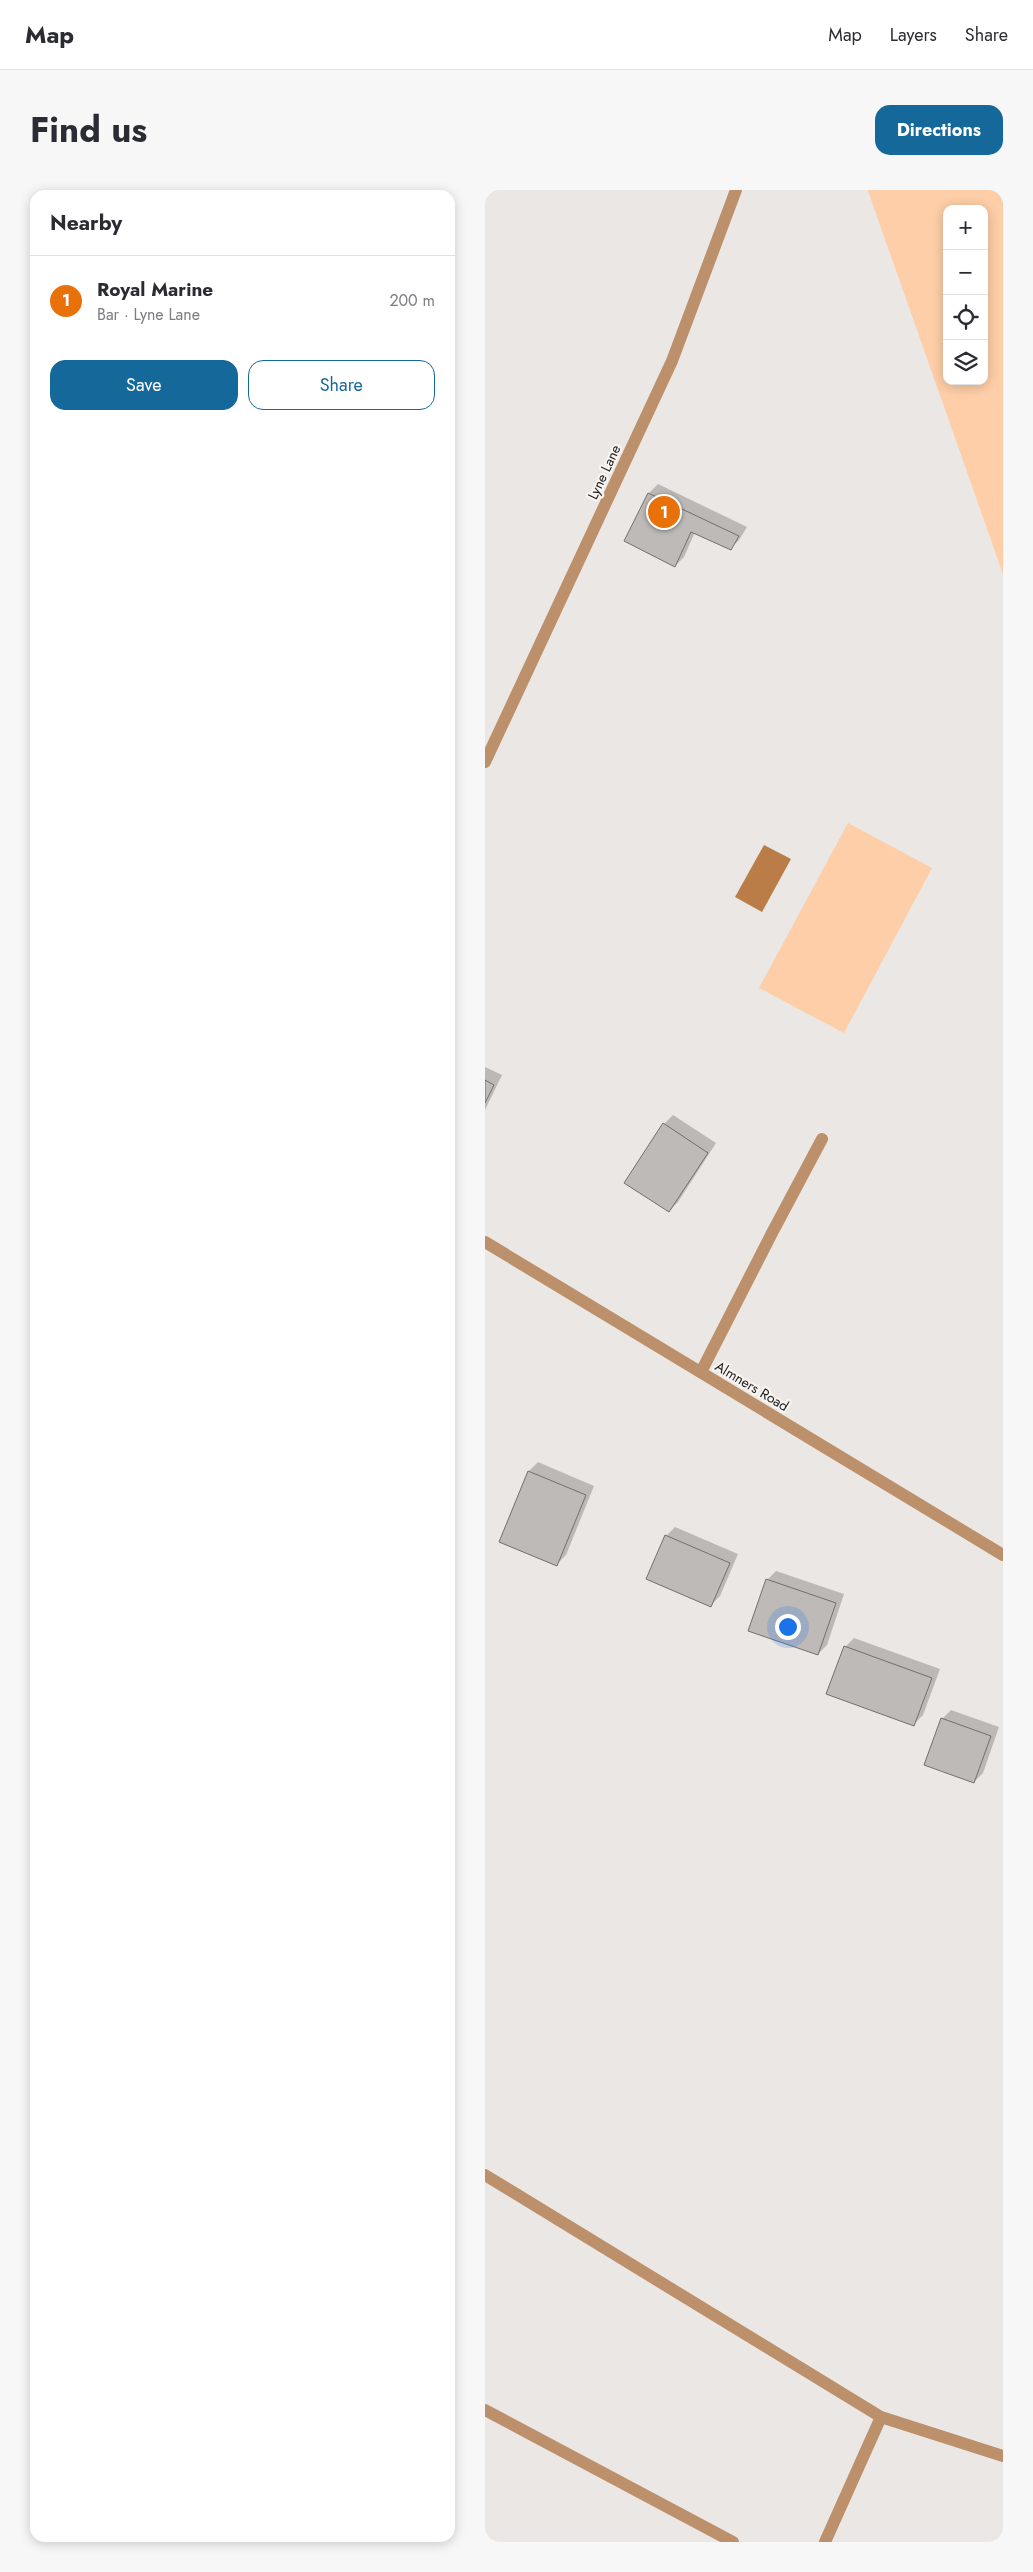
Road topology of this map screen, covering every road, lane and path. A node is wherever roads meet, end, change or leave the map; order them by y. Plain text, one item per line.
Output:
1 (736, 190) edge
2 (485, 762) edge
3 (822, 1139) dead end
4 (485, 1242) edge
5 (701, 1372) junction
6 (1003, 1555) edge
7 (485, 2175) edge
8 (485, 2410) edge
9 (881, 2417) junction
10 (1003, 2456) edge
11 (733, 2542) edge
12 (825, 2542) edge

1 - 2 street, Lyne Lane
3 - 5 street
4 - 5 street, Almners Road
5 - 6 street, Almners Road
7 - 9 street
8 - 11 street
9 - 10 street
9 - 12 street

